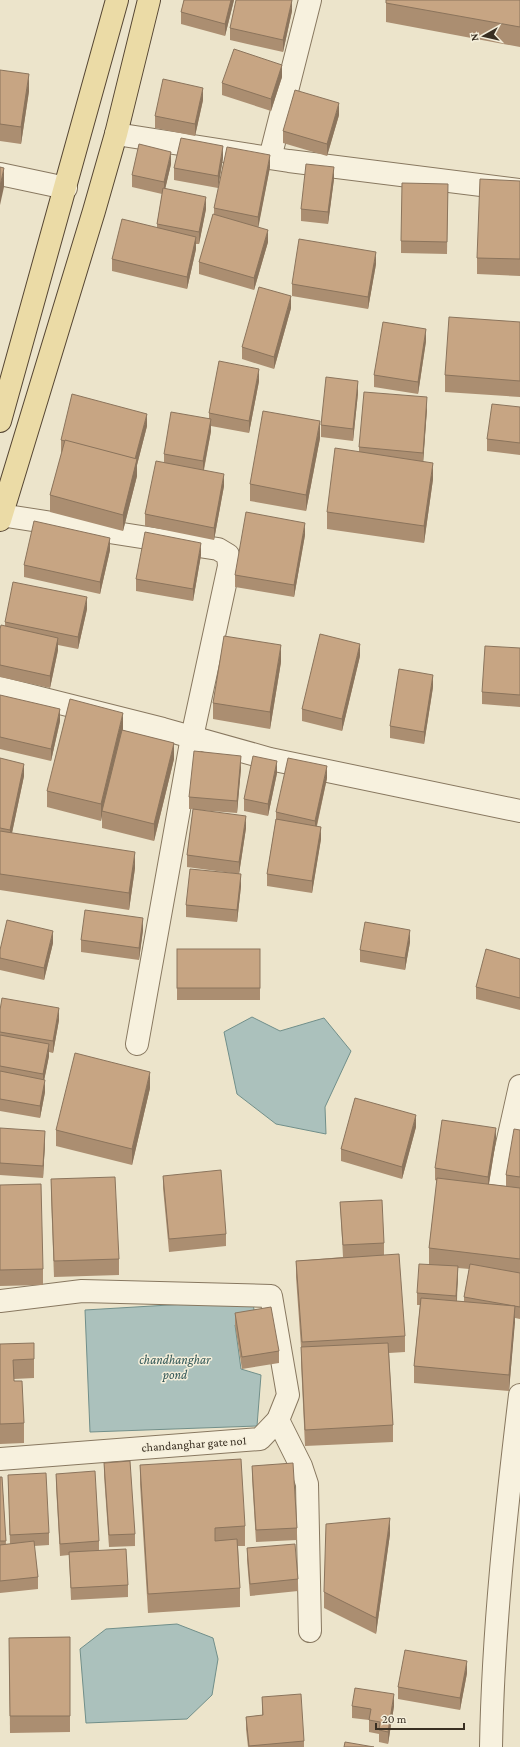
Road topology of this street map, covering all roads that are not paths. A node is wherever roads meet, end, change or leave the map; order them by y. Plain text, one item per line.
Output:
1 (117, 0) edge
2 (149, 0) edge
3 (310, 0) edge
4 (116, 134) junction
5 (270, 158) junction
6 (0, 174) edge
7 (66, 188) junction
8 (520, 190) edge
9 (5, 384) edge
10 (0, 421) edge
11 (1, 517) edge
12 (0, 688) edge
13 (192, 737) junction
14 (520, 811) edge
15 (137, 1044) dead end
16 (520, 1086) edge
17 (520, 1202) edge
18 (0, 1301) edge
19 (520, 1395) edge
20 (278, 1420) junction
21 (0, 1459) edge
22 (310, 1631) dead end
23 (491, 1747) edge

1 - 7 main road
2 - 4 main road
3 - 5 street
4 - 5 street
4 - 11 main road
5 - 8 street
6 - 7 street
7 - 9 main road
9 - 10 main road
11 - 13 street
12 - 13 street
13 - 14 street
13 - 15 street
16 - 17 street
18 - 20 street, chandanghar gate no1
19 - 23 street
20 - 21 street, chandanghar gate no1
20 - 22 street

